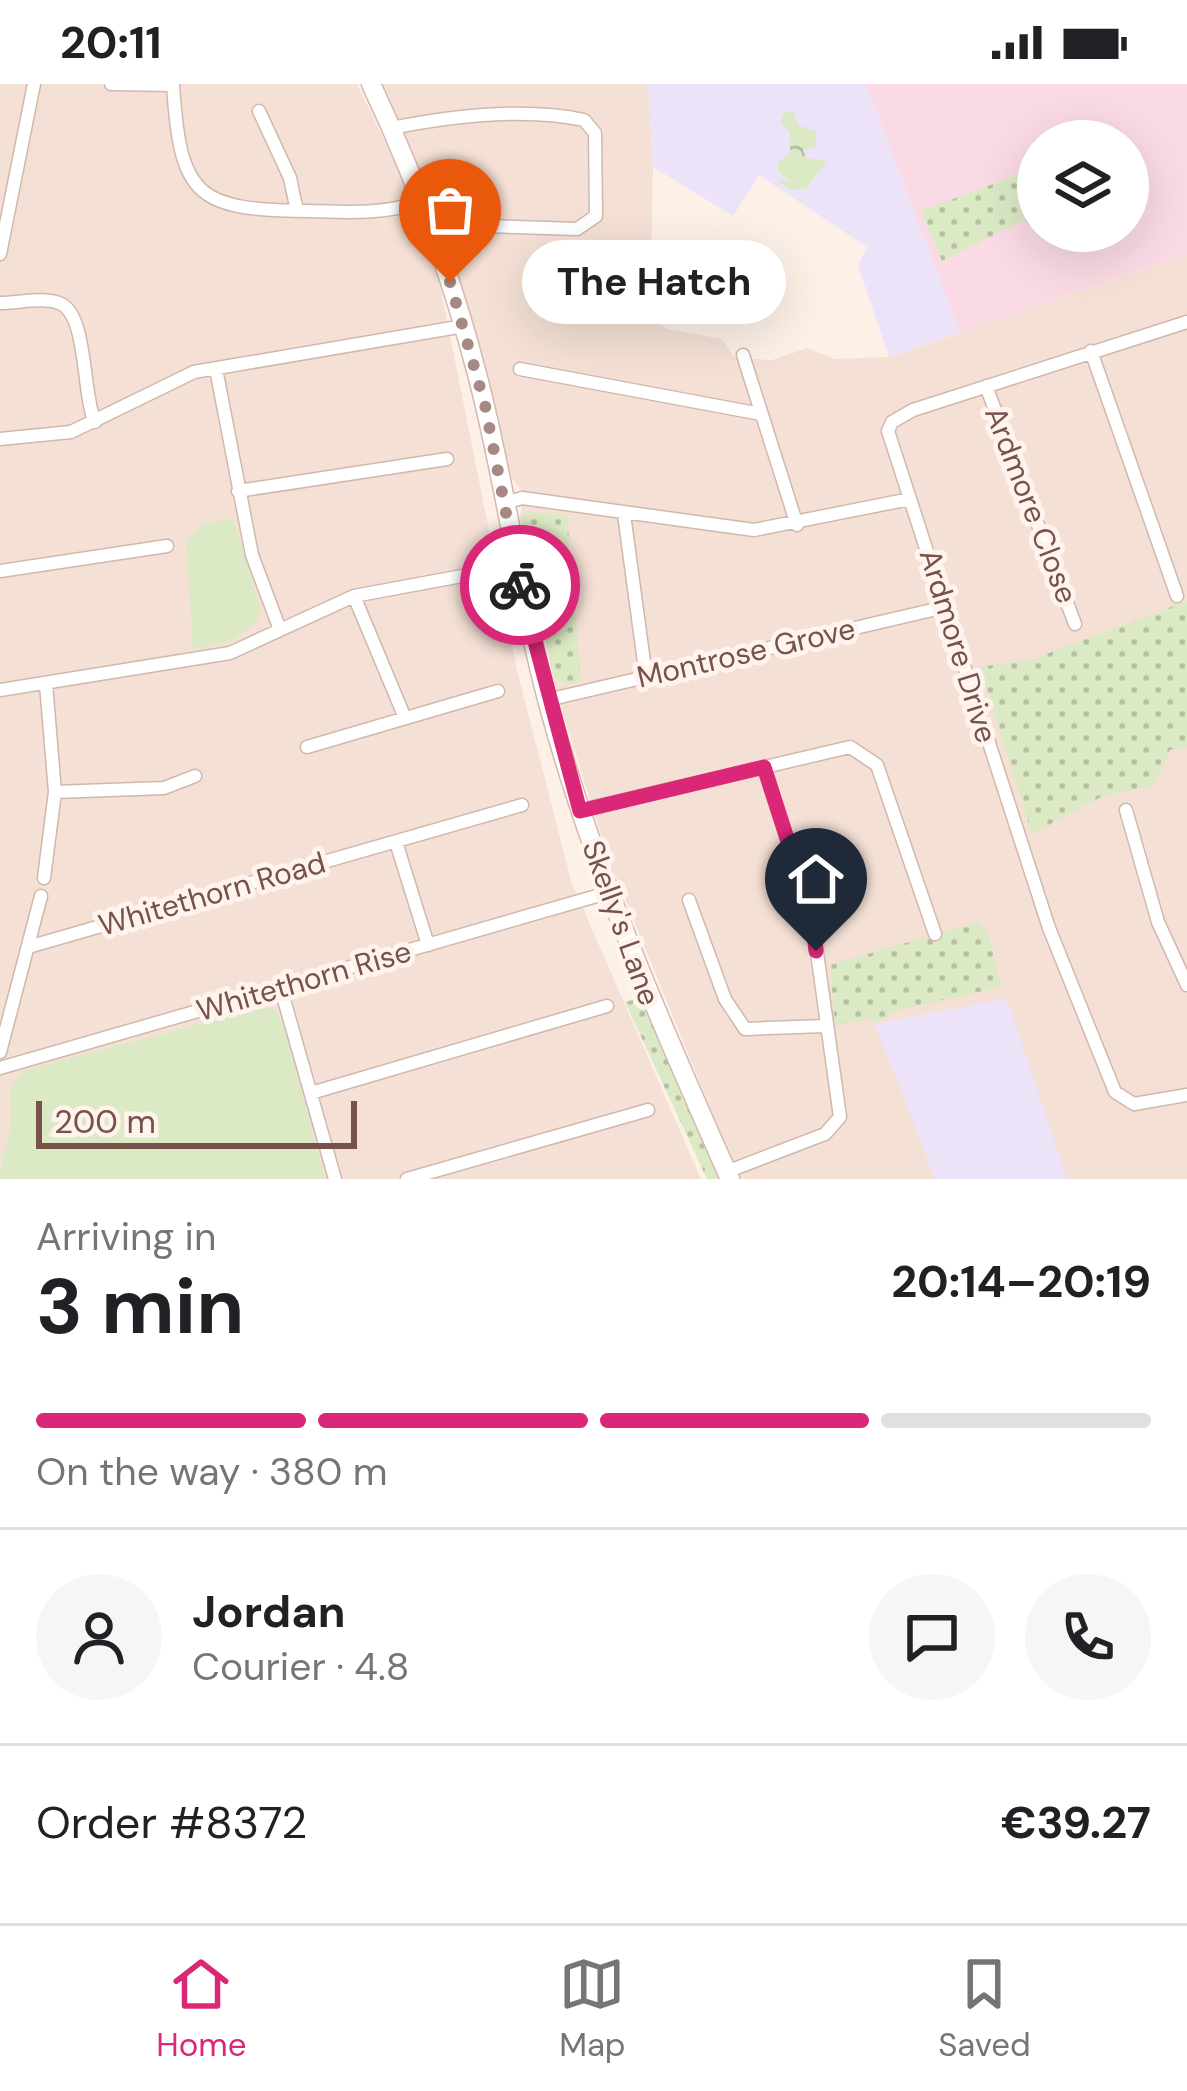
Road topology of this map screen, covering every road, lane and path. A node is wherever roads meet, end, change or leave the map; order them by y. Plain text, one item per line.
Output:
1 (34, 84) edge
2 (111, 84) edge
3 (173, 84) edge
4 (371, 84) edge
5 (259, 111) dead end
6 (392, 128) junction
7 (422, 201) junction
8 (297, 211) junction
9 (436, 239) junction
10 (0, 254) edge
11 (0, 304) edge
12 (1187, 322) edge
13 (464, 326) junction
14 (1091, 350) junction
15 (743, 355) dead end
16 (216, 369) junction
17 (520, 369) dead end
18 (986, 386) junction
19 (761, 414) junction
20 (95, 422) junction
21 (0, 440) edge
22 (447, 459) dead end
23 (238, 491) junction
24 (910, 499) junction
25 (505, 503) junction
26 (624, 514) junction
27 (796, 525) junction
28 (167, 546) dead end
29 (516, 566) junction
30 (0, 571) edge
31 (354, 596) junction
32 (1177, 596) dead end
33 (945, 608) junction
34 (1076, 624) dead end
35 (279, 627) junction
36 (646, 676) junction
37 (46, 683) junction
38 (0, 690) edge
39 (498, 692) dead end
40 (548, 700) junction
41 (405, 718) junction
42 (307, 747) dead end
43 (764, 767) junction
44 (195, 776) dead end
45 (55, 792) junction
46 (522, 805) dead end
47 (1126, 810) dead end
48 (580, 811) junction
49 (396, 842) junction
50 (44, 878) dead end
51 (607, 893) junction
52 (40, 896) dead end
53 (689, 900) dead end
54 (935, 934) dead end
55 (428, 945) junction
56 (28, 947) junction
57 (1187, 985) edge
58 (281, 989) junction
59 (607, 1006) dead end
60 (824, 1026) junction
61 (0, 1052) edge
62 (0, 1068) edge
63 (311, 1093) junction
64 (1187, 1095) edge
65 (649, 1110) dead end
66 (728, 1175) edge
67 (334, 1179) edge
68 (407, 1179) edge

1 - 10 street
2 - 3 street
3 - 8 street
4 - 6 street, Skelly's Lane
5 - 8 street
6 - 7 street, Skelly's Lane
6 - 9 street
7 - 8 street
7 - 9 street, Skelly's Lane
9 - 13 street, Skelly's Lane
11 - 20 street
12 - 14 street, Ardmore Drive
13 - 16 street
13 - 25 street, Skelly's Lane
14 - 18 street, Ardmore Drive
14 - 32 street
15 - 19 street
16 - 20 street
16 - 23 street
17 - 19 street
18 - 24 street, Ardmore Drive
18 - 34 street, Ardmore Close
19 - 27 street
20 - 21 street
22 - 23 street
23 - 35 street
24 - 27 street
24 - 33 street, Ardmore Drive
25 - 26 street
25 - 29 street, Skelly's Lane
26 - 27 street
26 - 36 street
28 - 30 street
29 - 31 street
29 - 40 street, Skelly's Lane
31 - 35 street
31 - 41 street
33 - 36 street, Montrose Grove
33 - 64 street, Ardmore Drive
35 - 37 street
36 - 40 street, Montrose Grove
37 - 38 street
37 - 45 street
39 - 41 street
40 - 48 street, Skelly's Lane
41 - 42 street
43 - 48 street
43 - 54 street
43 - 60 street
44 - 45 street
45 - 50 street
46 - 49 street, Whitethorn Road
47 - 57 street
48 - 51 street, Skelly's Lane
49 - 55 street
49 - 56 street, Whitethorn Road
51 - 55 street, Whitethorn Rise
51 - 66 street, Skelly's Lane
52 - 56 street
53 - 60 street
55 - 58 street, Whitethorn Rise
56 - 61 street
58 - 62 street, Whitethorn Rise
58 - 63 street
59 - 63 street
60 - 66 street
63 - 67 street
65 - 68 street

